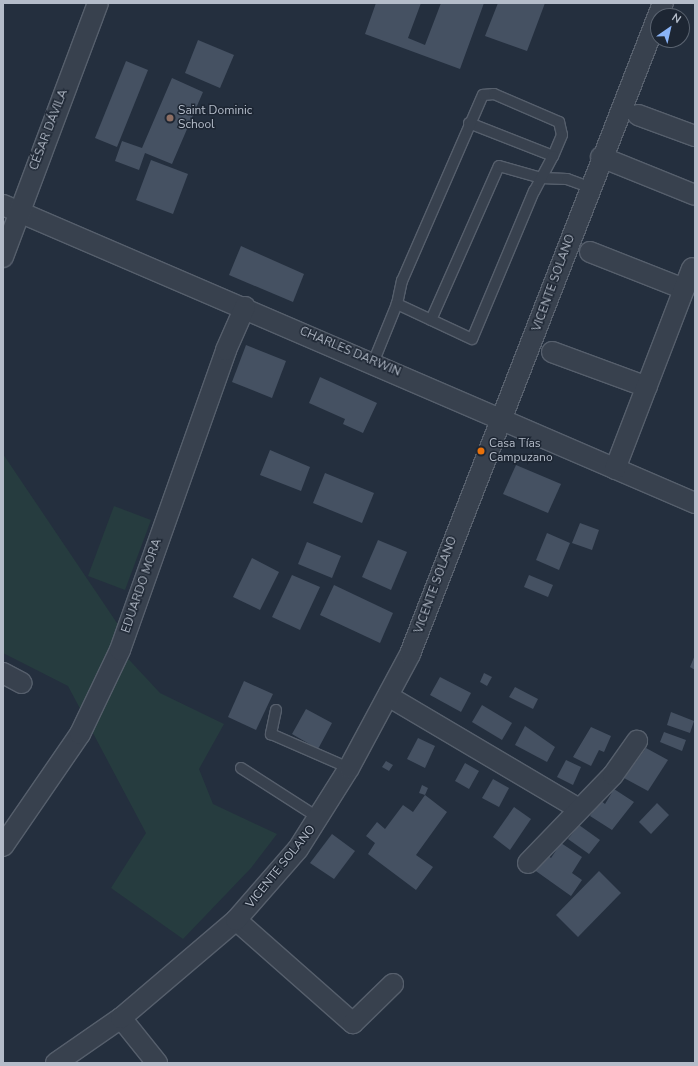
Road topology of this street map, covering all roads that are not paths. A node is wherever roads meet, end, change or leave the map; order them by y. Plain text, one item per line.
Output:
1 (98, 3) edge
2 (663, 3) edge
3 (638, 115) dead end
4 (469, 123) junction
5 (695, 136) edge
6 (554, 156) junction
7 (601, 157) junction
8 (542, 178) junction
9 (589, 186) junction
10 (695, 195) edge
11 (11, 208) edge
12 (590, 252) dead end
13 (3, 257) edge
14 (692, 268) dead end
15 (684, 289) junction
16 (397, 304) junction
17 (245, 307) junction
18 (431, 320) junction
19 (552, 352) dead end
20 (373, 363) junction
21 (647, 387) junction
22 (503, 418) junction
23 (615, 469) junction
24 (695, 503) edge
25 (3, 673) edge
26 (22, 683) dead end
27 (388, 696) junction
28 (276, 710) dead end
29 (637, 741) dead end
30 (241, 768) dead end
31 (349, 768) junction
32 (579, 809) junction
33 (320, 818) junction
34 (3, 846) edge
35 (528, 863) dead end
36 (236, 920) junction
37 (394, 984) dead end
38 (121, 1018) junction
39 (56, 1063) edge
40 (157, 1063) edge

1 - 11 street, CÉSAR DÁVILA
2 - 7 street, VICENTE SOLANO
3 - 5 street
4 - 6 lane
4 - 6 lane
4 - 16 lane
6 - 8 lane
7 - 9 street, VICENTE SOLANO
7 - 10 street
8 - 9 lane
8 - 18 lane
8 - 18 lane
9 - 22 street, VICENTE SOLANO
11 - 13 street, CÉSAR DÁVILA
11 - 17 street, CHARLES DARWIN
12 - 15 street
14 - 15 street
15 - 21 street
16 - 18 lane
16 - 20 lane
17 - 20 street, CHARLES DARWIN
17 - 34 street, EDUARDO MORA
19 - 21 street
20 - 22 street, CHARLES DARWIN
21 - 23 street
22 - 23 street, CHARLES DARWIN
22 - 27 street, VICENTE SOLANO
23 - 24 street, CHARLES DARWIN
25 - 26 street
27 - 31 street, VICENTE SOLANO
27 - 32 street
28 - 31 lane
29 - 32 street
30 - 33 lane
31 - 33 street, VICENTE SOLANO
32 - 35 street
33 - 36 street, VICENTE SOLANO
36 - 37 street
36 - 38 street, VICENTE SOLANO
38 - 39 street, VICENTE SOLANO
38 - 40 street

